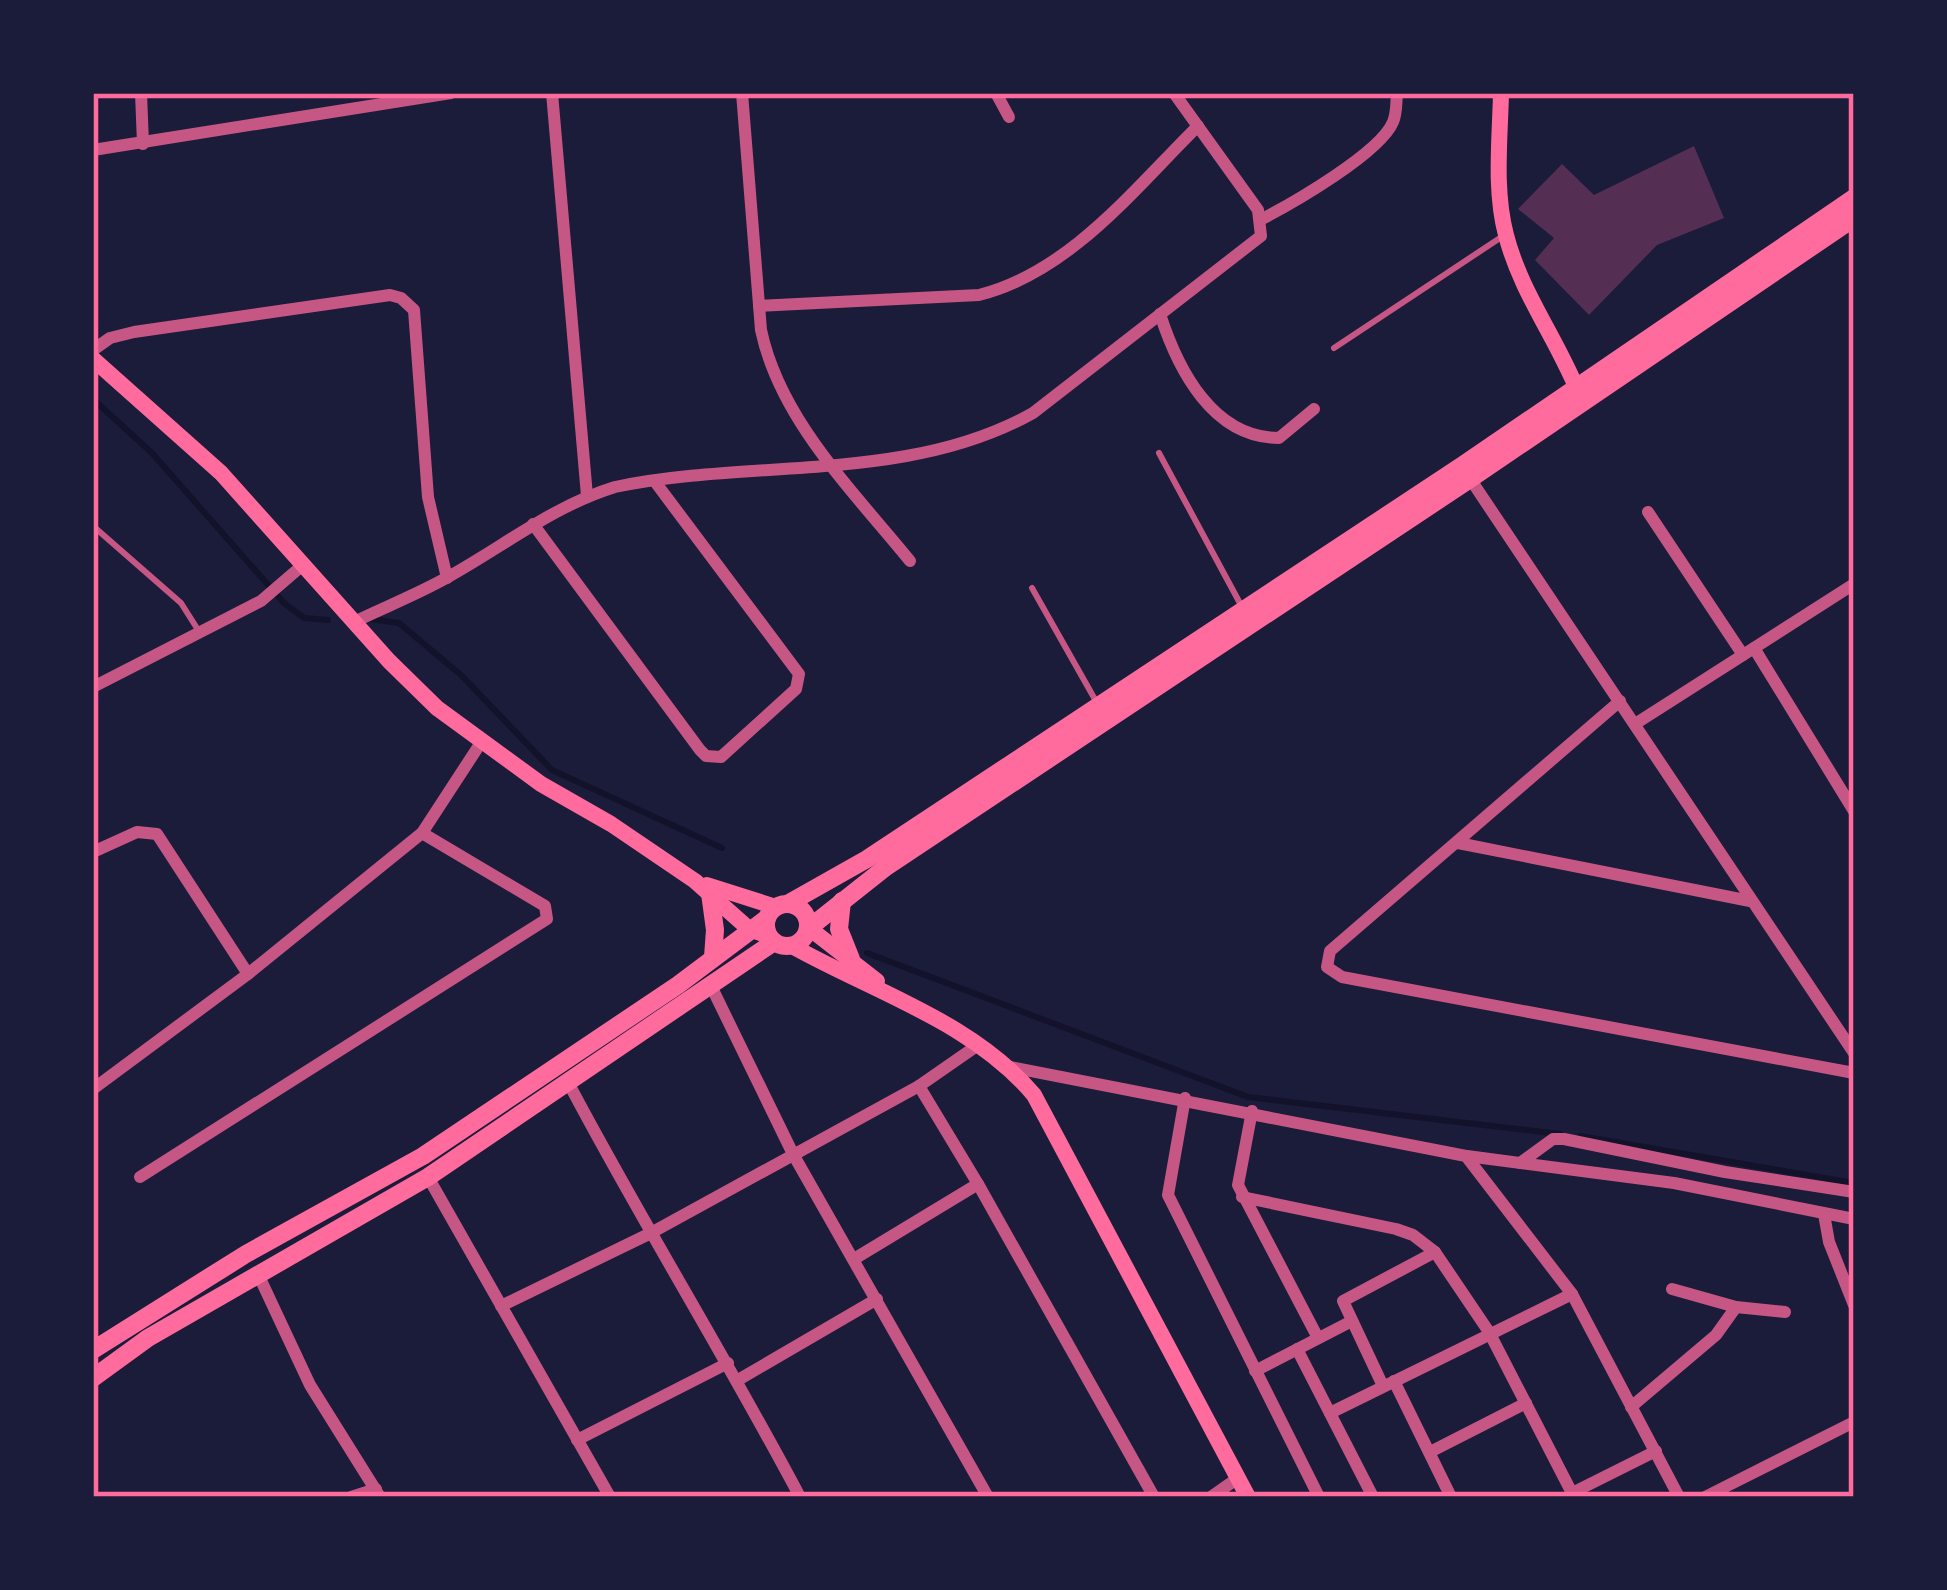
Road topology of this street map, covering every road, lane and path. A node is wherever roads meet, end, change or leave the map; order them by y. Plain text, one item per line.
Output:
1 (141, 93) edge
2 (451, 93) edge
3 (552, 93) edge
4 (742, 93) edge
5 (996, 93) edge
6 (1174, 93) edge
7 (1396, 93) edge
8 (1501, 93) edge
9 (417, 95) edge
10 (1010, 117) dead end
11 (1198, 126) junction
12 (143, 144) junction
13 (93, 150) edge
14 (1854, 198) edge
15 (1854, 218) edge
16 (1262, 219) junction
17 (1506, 234) junction
18 (759, 306) junction
19 (1160, 314) junction
20 (1334, 348) dead end
21 (93, 350) edge
22 (93, 359) edge
23 (1579, 395) junction
24 (1314, 410) dead end
25 (1159, 453) dead end
26 (832, 464) junction
27 (1467, 472) junction
28 (656, 483) junction
29 (587, 496) junction
30 (1648, 512) dead end
31 (533, 524) junction
32 (93, 526) edge
33 (910, 562) dead end
34 (304, 564) junction
35 (447, 578) junction
36 (1854, 584) edge
37 (1032, 588) dead end
38 (1244, 610) junction
39 (354, 622) junction
40 (200, 633) junction
41 (1749, 651) junction
42 (95, 682) edge
43 (1620, 701) junction
44 (1098, 706) junction
45 (1635, 724) junction
46 (482, 741) junction
47 (1853, 808) edge
48 (422, 833) junction
49 (1458, 843) junction
50 (93, 852) edge
51 (702, 887) junction
52 (842, 901) junction
53 (1750, 901) junction
54 (774, 926) junction
55 (809, 928) junction
56 (713, 957) junction
57 (851, 959) junction
58 (248, 974) junction
59 (712, 988) junction
60 (896, 998) junction
61 (1848, 1031) edge
62 (978, 1045) junction
63 (1854, 1053) edge
64 (1010, 1066) junction
65 (1854, 1073) edge
66 (569, 1084) junction
67 (919, 1086) junction
68 (93, 1089) edge
69 (1185, 1098) junction
70 (1252, 1112) junction
71 (793, 1154) junction
72 (1466, 1156) junction
73 (1520, 1163) junction
74 (140, 1177) dead end
75 (428, 1177) junction
76 (978, 1184) junction
77 (1854, 1192) edge
78 (1242, 1197) junction
79 (1824, 1214) junction
80 (1854, 1219) edge
81 (649, 1234) junction
82 (1435, 1252) junction
83 (854, 1259) junction
84 (258, 1274) junction
85 (1672, 1289) dead end
86 (1572, 1294) junction
87 (878, 1299) junction
88 (501, 1306) junction
89 (1736, 1306) junction
90 (1854, 1306) edge
91 (1785, 1312) dead end
92 (133, 1322) junction
93 (1350, 1322) junction
94 (1489, 1332) junction
95 (1318, 1338) junction
96 (148, 1339) junction
97 (1297, 1349) junction
98 (93, 1350) edge
99 (728, 1363) junction
100 (1256, 1371) junction
101 (93, 1378) edge
102 (738, 1380) junction
103 (1389, 1384) junction
104 (1526, 1403) junction
105 (1631, 1407) junction
106 (1330, 1413) junction
107 (1854, 1422) edge
108 (577, 1440) junction
109 (1655, 1451) junction
110 (1430, 1452) junction
111 (1238, 1478) junction
112 (378, 1493) edge
113 (1573, 1495) edge
114 (351, 1497) edge
115 (610, 1497) edge
116 (800, 1497) edge
117 (988, 1497) edge
118 (1154, 1497) edge
119 (1211, 1497) edge
120 (1248, 1497) edge
121 (1319, 1497) edge
122 (1373, 1497) edge
123 (1451, 1497) edge
124 (1679, 1497) edge
125 (1705, 1497) edge

1 - 12 street
2 - 9 street
3 - 29 street
4 - 18 street
5 - 10 street
6 - 11 street
7 - 16 street
8 - 17 main road
9 - 12 street
11 - 16 street
11 - 18 street
12 - 13 street
14 - 23 highway
15 - 23 highway
16 - 19 street
17 - 20 lane
17 - 23 main road
18 - 26 street
19 - 24 street
19 - 26 street
21 - 35 street
22 - 34 main road
23 - 27 highway
25 - 38 lane
26 - 28 street
26 - 33 street
27 - 38 highway
27 - 43 street
27 - 52 highway
28 - 29 street
28 - 31 street
29 - 31 street
30 - 41 street
31 - 35 street
32 - 40 lane
34 - 39 main road
34 - 40 street
35 - 39 street
36 - 41 street
37 - 44 lane
38 - 44 highway
39 - 46 main road
40 - 42 street
41 - 45 street
41 - 47 street
43 - 45 street
43 - 49 street
44 - 54 highway
45 - 53 street
46 - 48 street
46 - 51 main road
48 - 58 street
48 - 74 street
49 - 53 street
49 - 65 street
50 - 58 street
51 - 54 main road
51 - 54 main road
51 - 56 highway
52 - 55 highway
52 - 57 highway
53 - 61 street
54 - 55 highway
54 - 55 highway
54 - 56 highway
54 - 59 highway
54 - 60 main road
55 - 57 main road
56 - 92 highway
57 - 60 main road
58 - 68 street
59 - 66 highway
59 - 71 street
60 - 62 main road
61 - 63 street
62 - 64 main road
62 - 67 street
64 - 69 street
64 - 111 main road
66 - 75 highway
66 - 81 street
67 - 71 street
67 - 76 street
69 - 70 street
69 - 100 street
70 - 72 street
70 - 78 street
71 - 81 street
71 - 83 street
72 - 73 street
72 - 86 street
73 - 77 street
73 - 79 street
75 - 84 highway
75 - 88 street
76 - 83 street
76 - 118 street
78 - 82 street
78 - 95 street
79 - 80 street
79 - 90 street
81 - 88 street
81 - 99 street
82 - 93 street
82 - 94 street
83 - 87 street
84 - 96 highway
84 - 112 street
85 - 89 street
86 - 94 street
86 - 105 street
87 - 102 street
87 - 117 street
88 - 108 street
89 - 91 street
89 - 105 street
92 - 96 highway
92 - 98 highway
93 - 95 street
93 - 103 street
94 - 103 street
94 - 104 street
95 - 97 street
96 - 101 highway
97 - 100 street
97 - 106 street
99 - 102 street
99 - 108 street
100 - 121 street
102 - 116 street
103 - 106 street
103 - 110 street
104 - 110 street
104 - 113 street
105 - 109 street
106 - 122 street
107 - 125 street
108 - 115 street
109 - 113 street
109 - 124 street
110 - 123 street
111 - 119 street
111 - 120 main road
112 - 114 street

